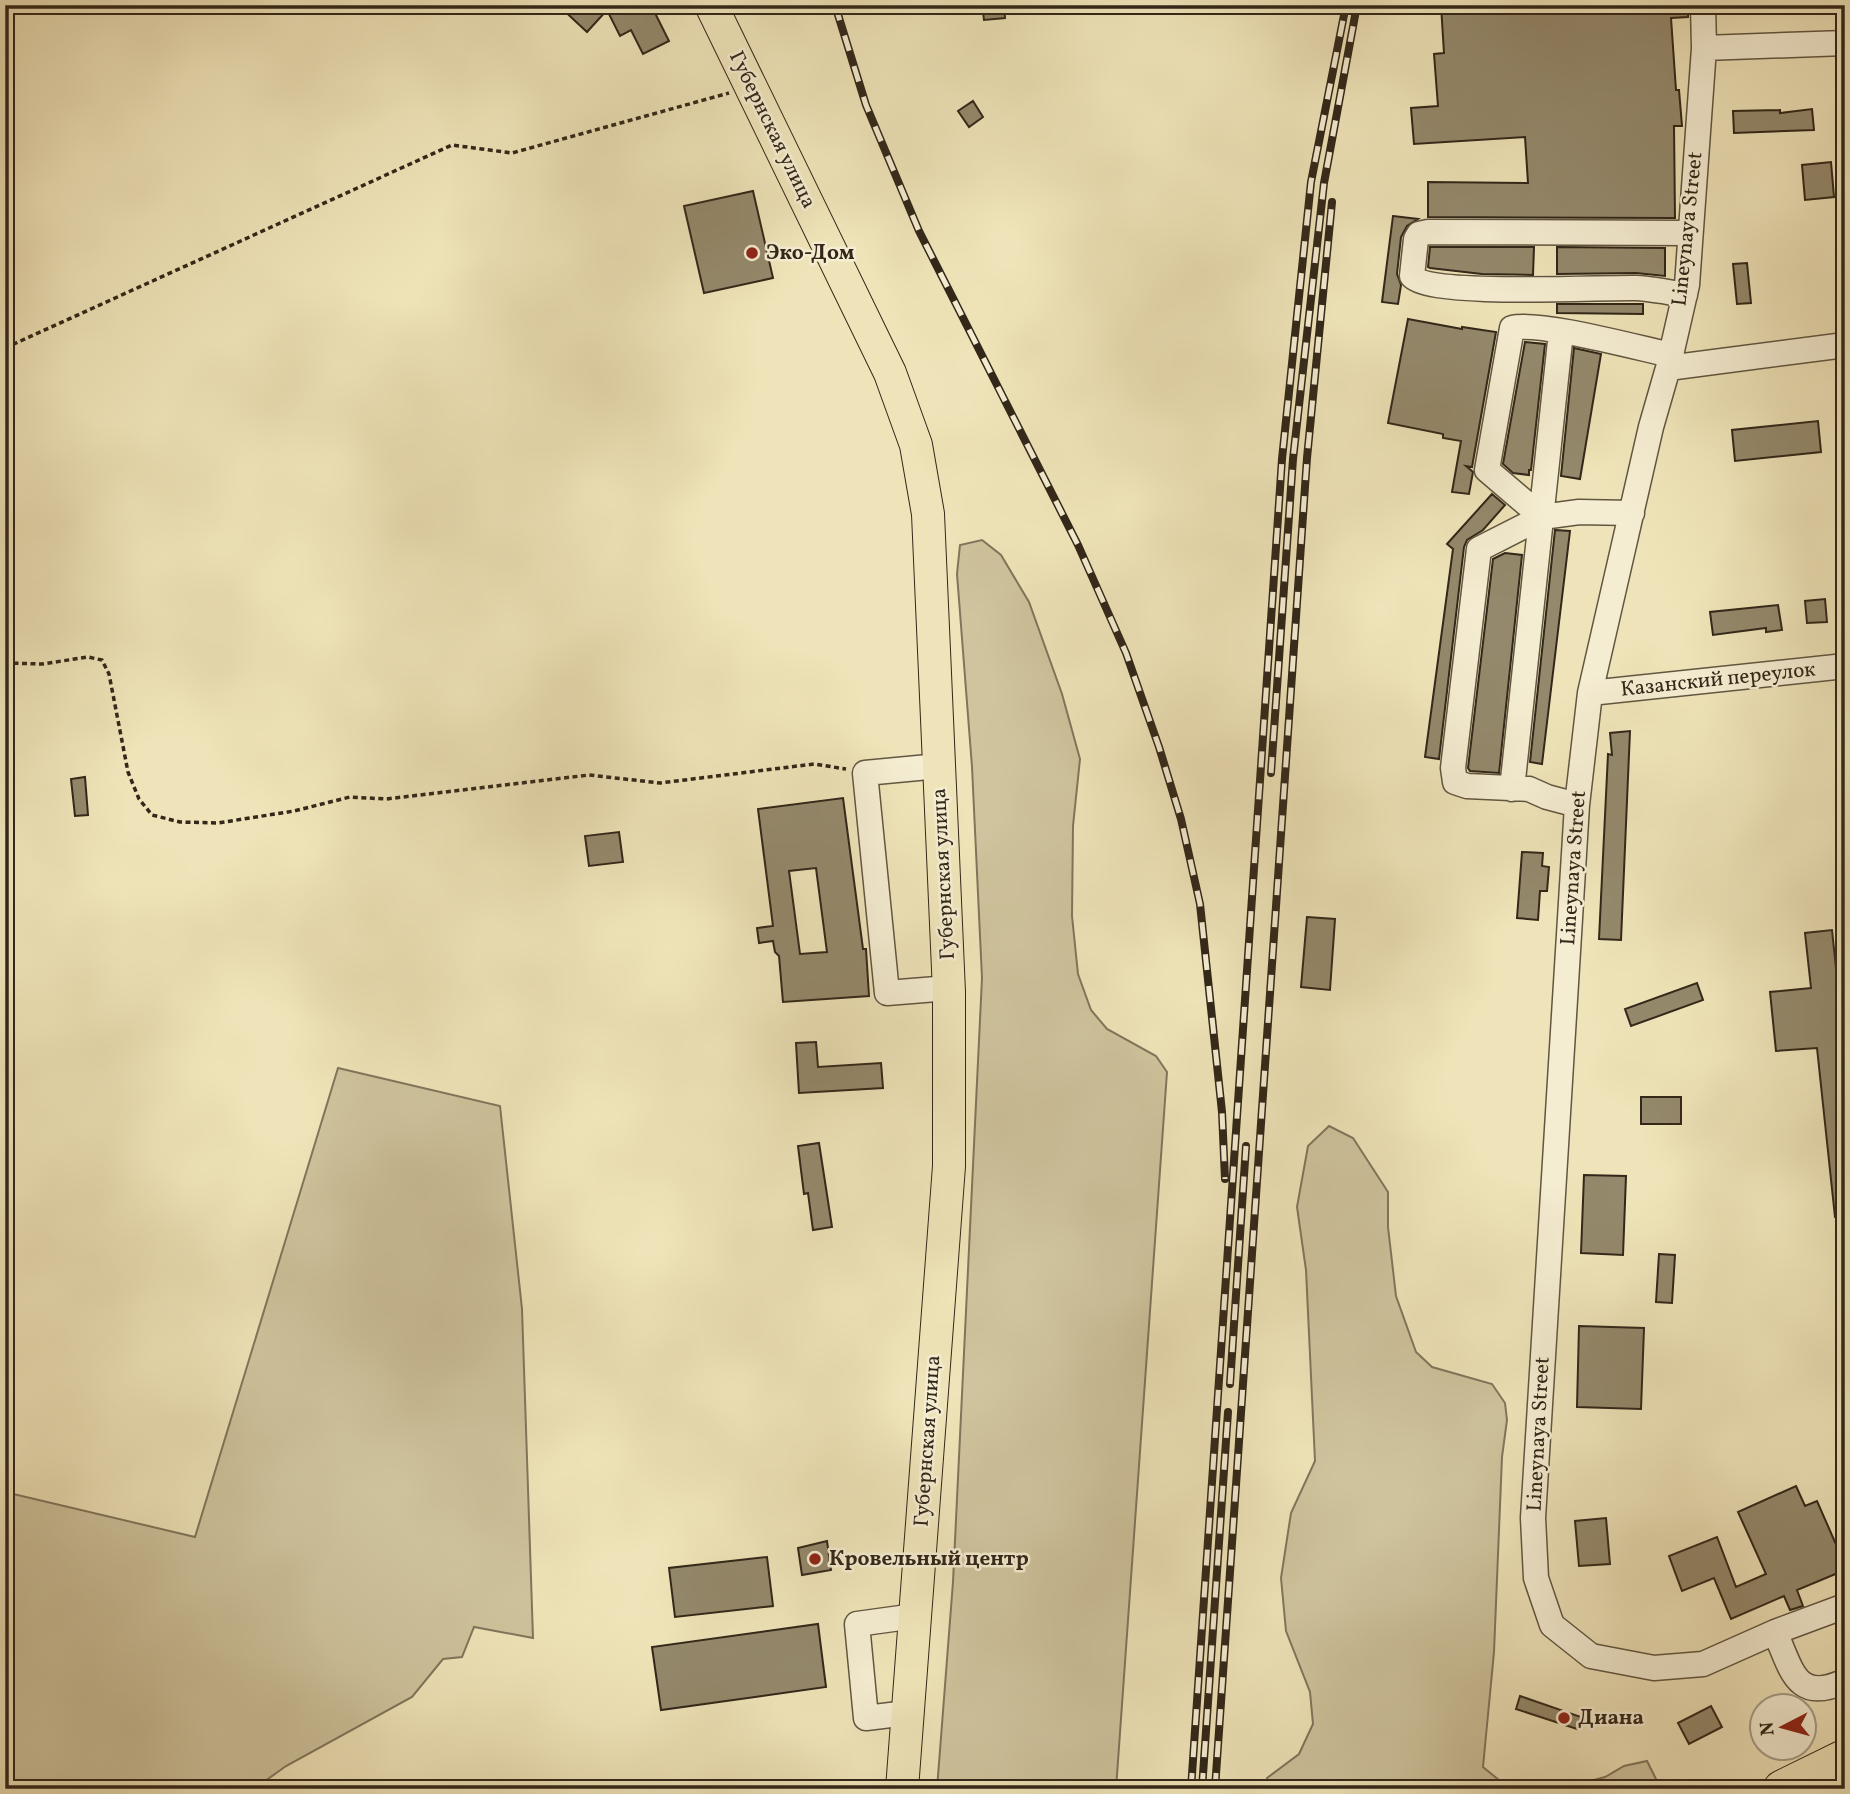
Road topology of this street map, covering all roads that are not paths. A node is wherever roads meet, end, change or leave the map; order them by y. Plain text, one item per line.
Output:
1 (711, 5) edge
2 (1703, 5) edge
3 (1845, 43) edge
4 (1704, 48) junction
5 (1690, 233) junction
6 (1685, 295) junction
7 (1560, 332) junction
8 (1845, 345) edge
9 (1670, 362) junction
10 (1632, 513) junction
11 (1542, 517) junction
12 (1845, 666) edge
13 (1590, 693) junction
14 (939, 766) junction
15 (1512, 789) junction
16 (1577, 805) junction
17 (949, 988) junction
18 (1845, 1606) edge
19 (915, 1616) junction
20 (1775, 1632) junction
21 (1845, 1681) edge
22 (907, 1713) junction
23 (1845, 1758) edge
24 (1845, 1781) edge
25 (902, 1789) edge
26 (1782, 1789) edge
27 (1830, 1789) edge

1 - 14 main road, Губернская улица
2 - 4 street, Lineynaya Street
3 - 4 street
4 - 5 street, Lineynaya Street
5 - 6 street, Lineynaya Street
5 - 6 street
6 - 9 street, Lineynaya Street
7 - 9 street
7 - 11 street
7 - 11 street
8 - 9 street
9 - 10 street, Lineynaya Street
10 - 11 street
10 - 13 street, Lineynaya Street
11 - 15 street
11 - 15 street
12 - 13 street, Казанский переулок
13 - 16 street, Lineynaya Street
14 - 17 main road, Губернская улица
14 - 17 street
15 - 16 street
16 - 20 street, Lineynaya Street
17 - 19 main road, Губернская улица
18 - 20 street, Lineynaya Street
19 - 22 main road, Губернская улица
19 - 22 street
20 - 21 street
22 - 25 main road, Губернская улица
23 - 26 highway
24 - 27 highway

